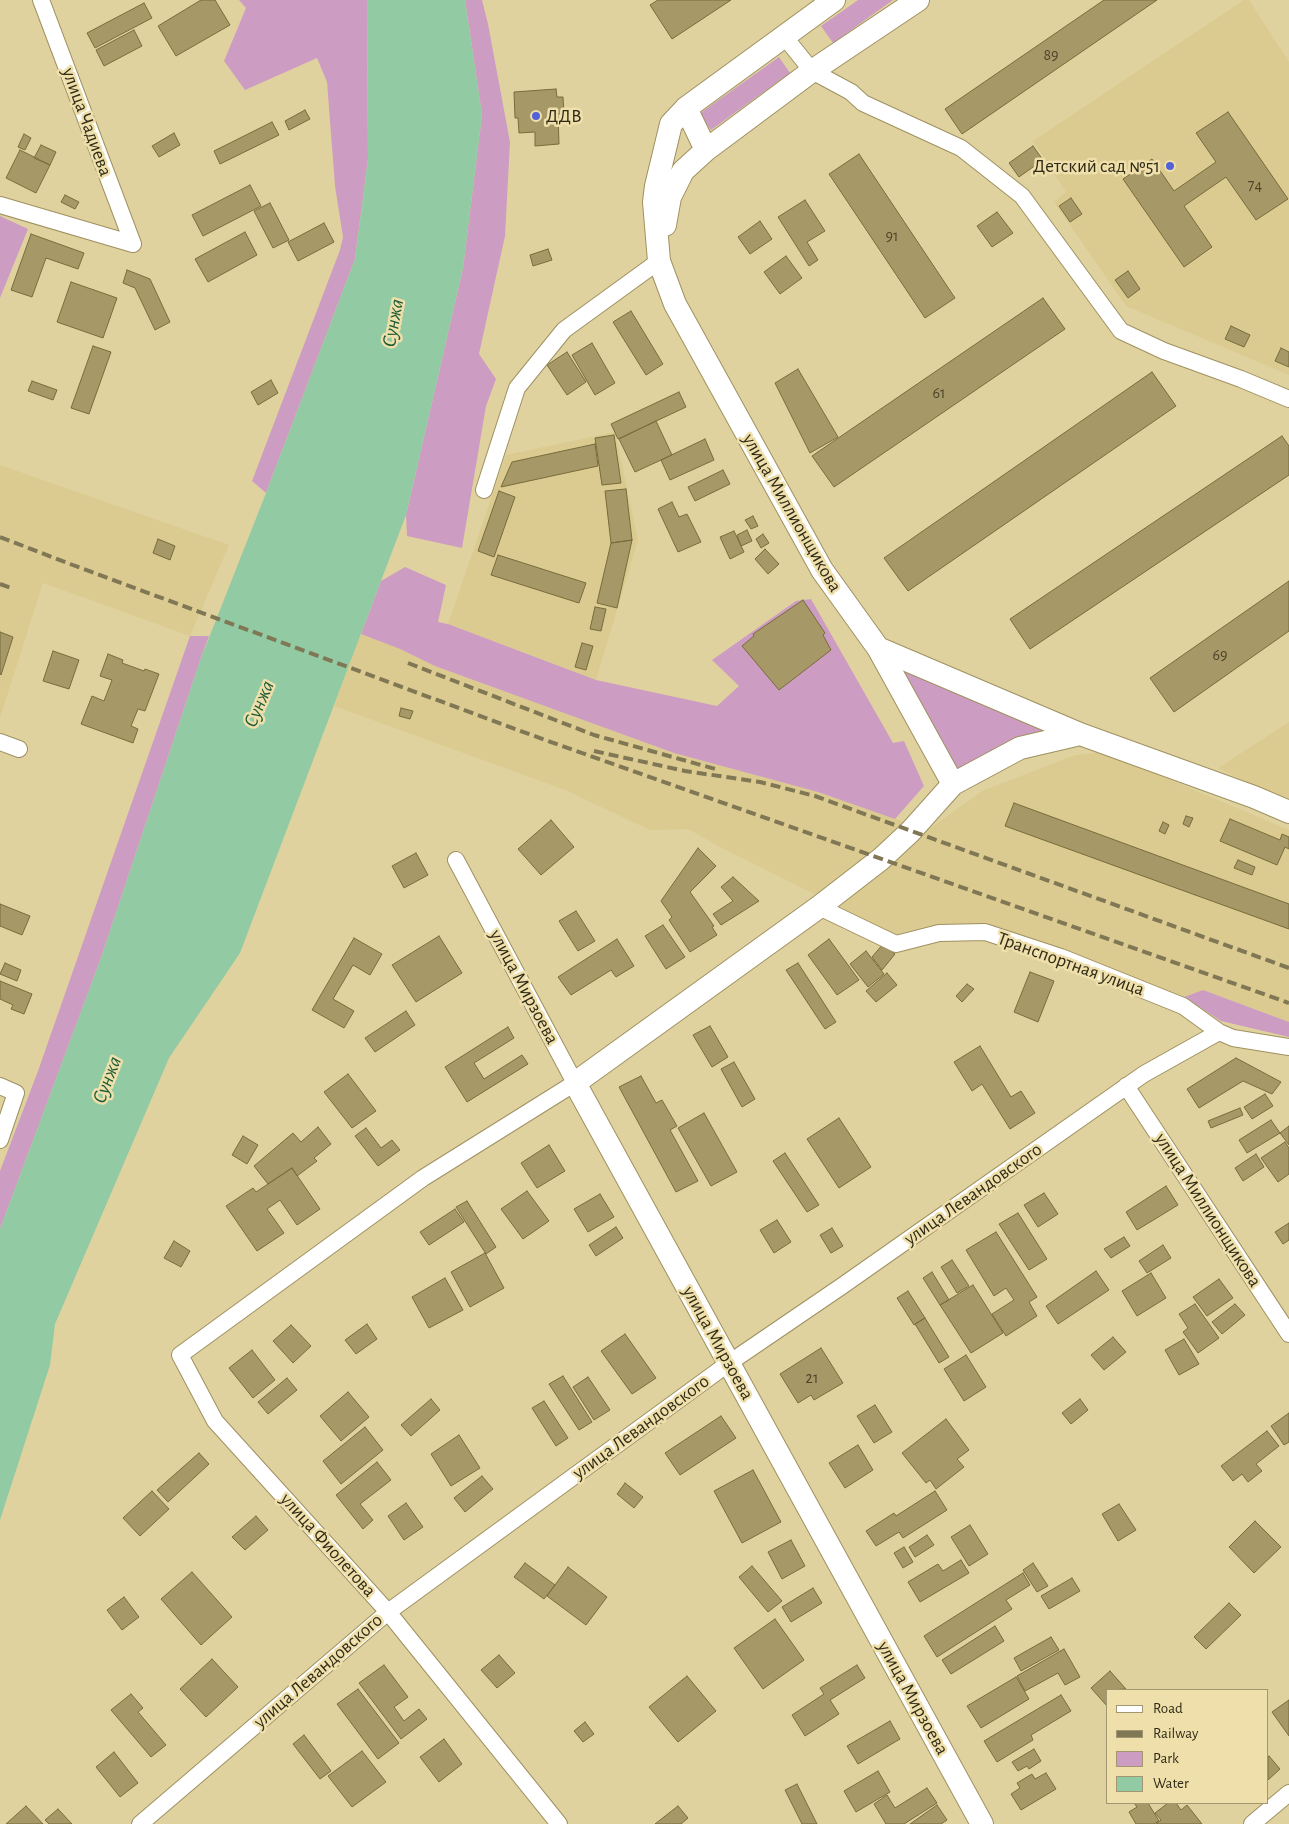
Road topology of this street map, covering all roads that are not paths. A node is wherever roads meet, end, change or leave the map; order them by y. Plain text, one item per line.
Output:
1 (41, 0) edge
2 (834, 0) edge
3 (918, 0) edge
4 (784, 36) junction
5 (812, 71) junction
6 (686, 108) junction
7 (706, 150) junction
8 (0, 205) edge
9 (659, 260) junction
10 (1289, 399) edge
11 (484, 490) dead end
12 (878, 648) junction
13 (1080, 734) junction
14 (0, 742) edge
15 (19, 749) dead end
16 (953, 784) junction
17 (1289, 812) edge
18 (456, 860) dead end
19 (820, 907) junction
20 (1219, 1032) junction
21 (1289, 1047) edge
22 (575, 1084) junction
23 (0, 1086) edge
24 (1126, 1086) junction
25 (0, 1140) edge
26 (1289, 1334) edge
27 (729, 1363) junction
28 (388, 1612) junction
29 (1289, 1793) edge
30 (140, 1824) edge
31 (559, 1824) edge
32 (982, 1824) edge
33 (1252, 1824) edge

1 - 8 street, улица Чадиева
2 - 4 street
3 - 5 street
4 - 5 street
4 - 6 street
5 - 7 street
5 - 10 street
6 - 7 street
6 - 9 street
7 - 9 street
9 - 11 street
9 - 12 street, улица Миллионщикова
12 - 13 street
12 - 16 street, улица Миллионщикова
13 - 16 street
13 - 17 street
14 - 15 street
16 - 19 street
18 - 22 street, улица Мирзоева
19 - 20 street, Транспортная улица
19 - 22 street
20 - 21 street, Транспортная улица
20 - 24 street, улица Левандовского
22 - 27 street, улица Мирзоева
22 - 28 street, улица Фиолетова
23 - 25 street
24 - 26 street, улица Миллионщикова
24 - 27 street, улица Левандовского
27 - 28 street, улица Левандовского
27 - 32 street, улица Мирзоева
28 - 30 street, улица Левандовского
28 - 31 street, улица Фиолетова
29 - 33 street

